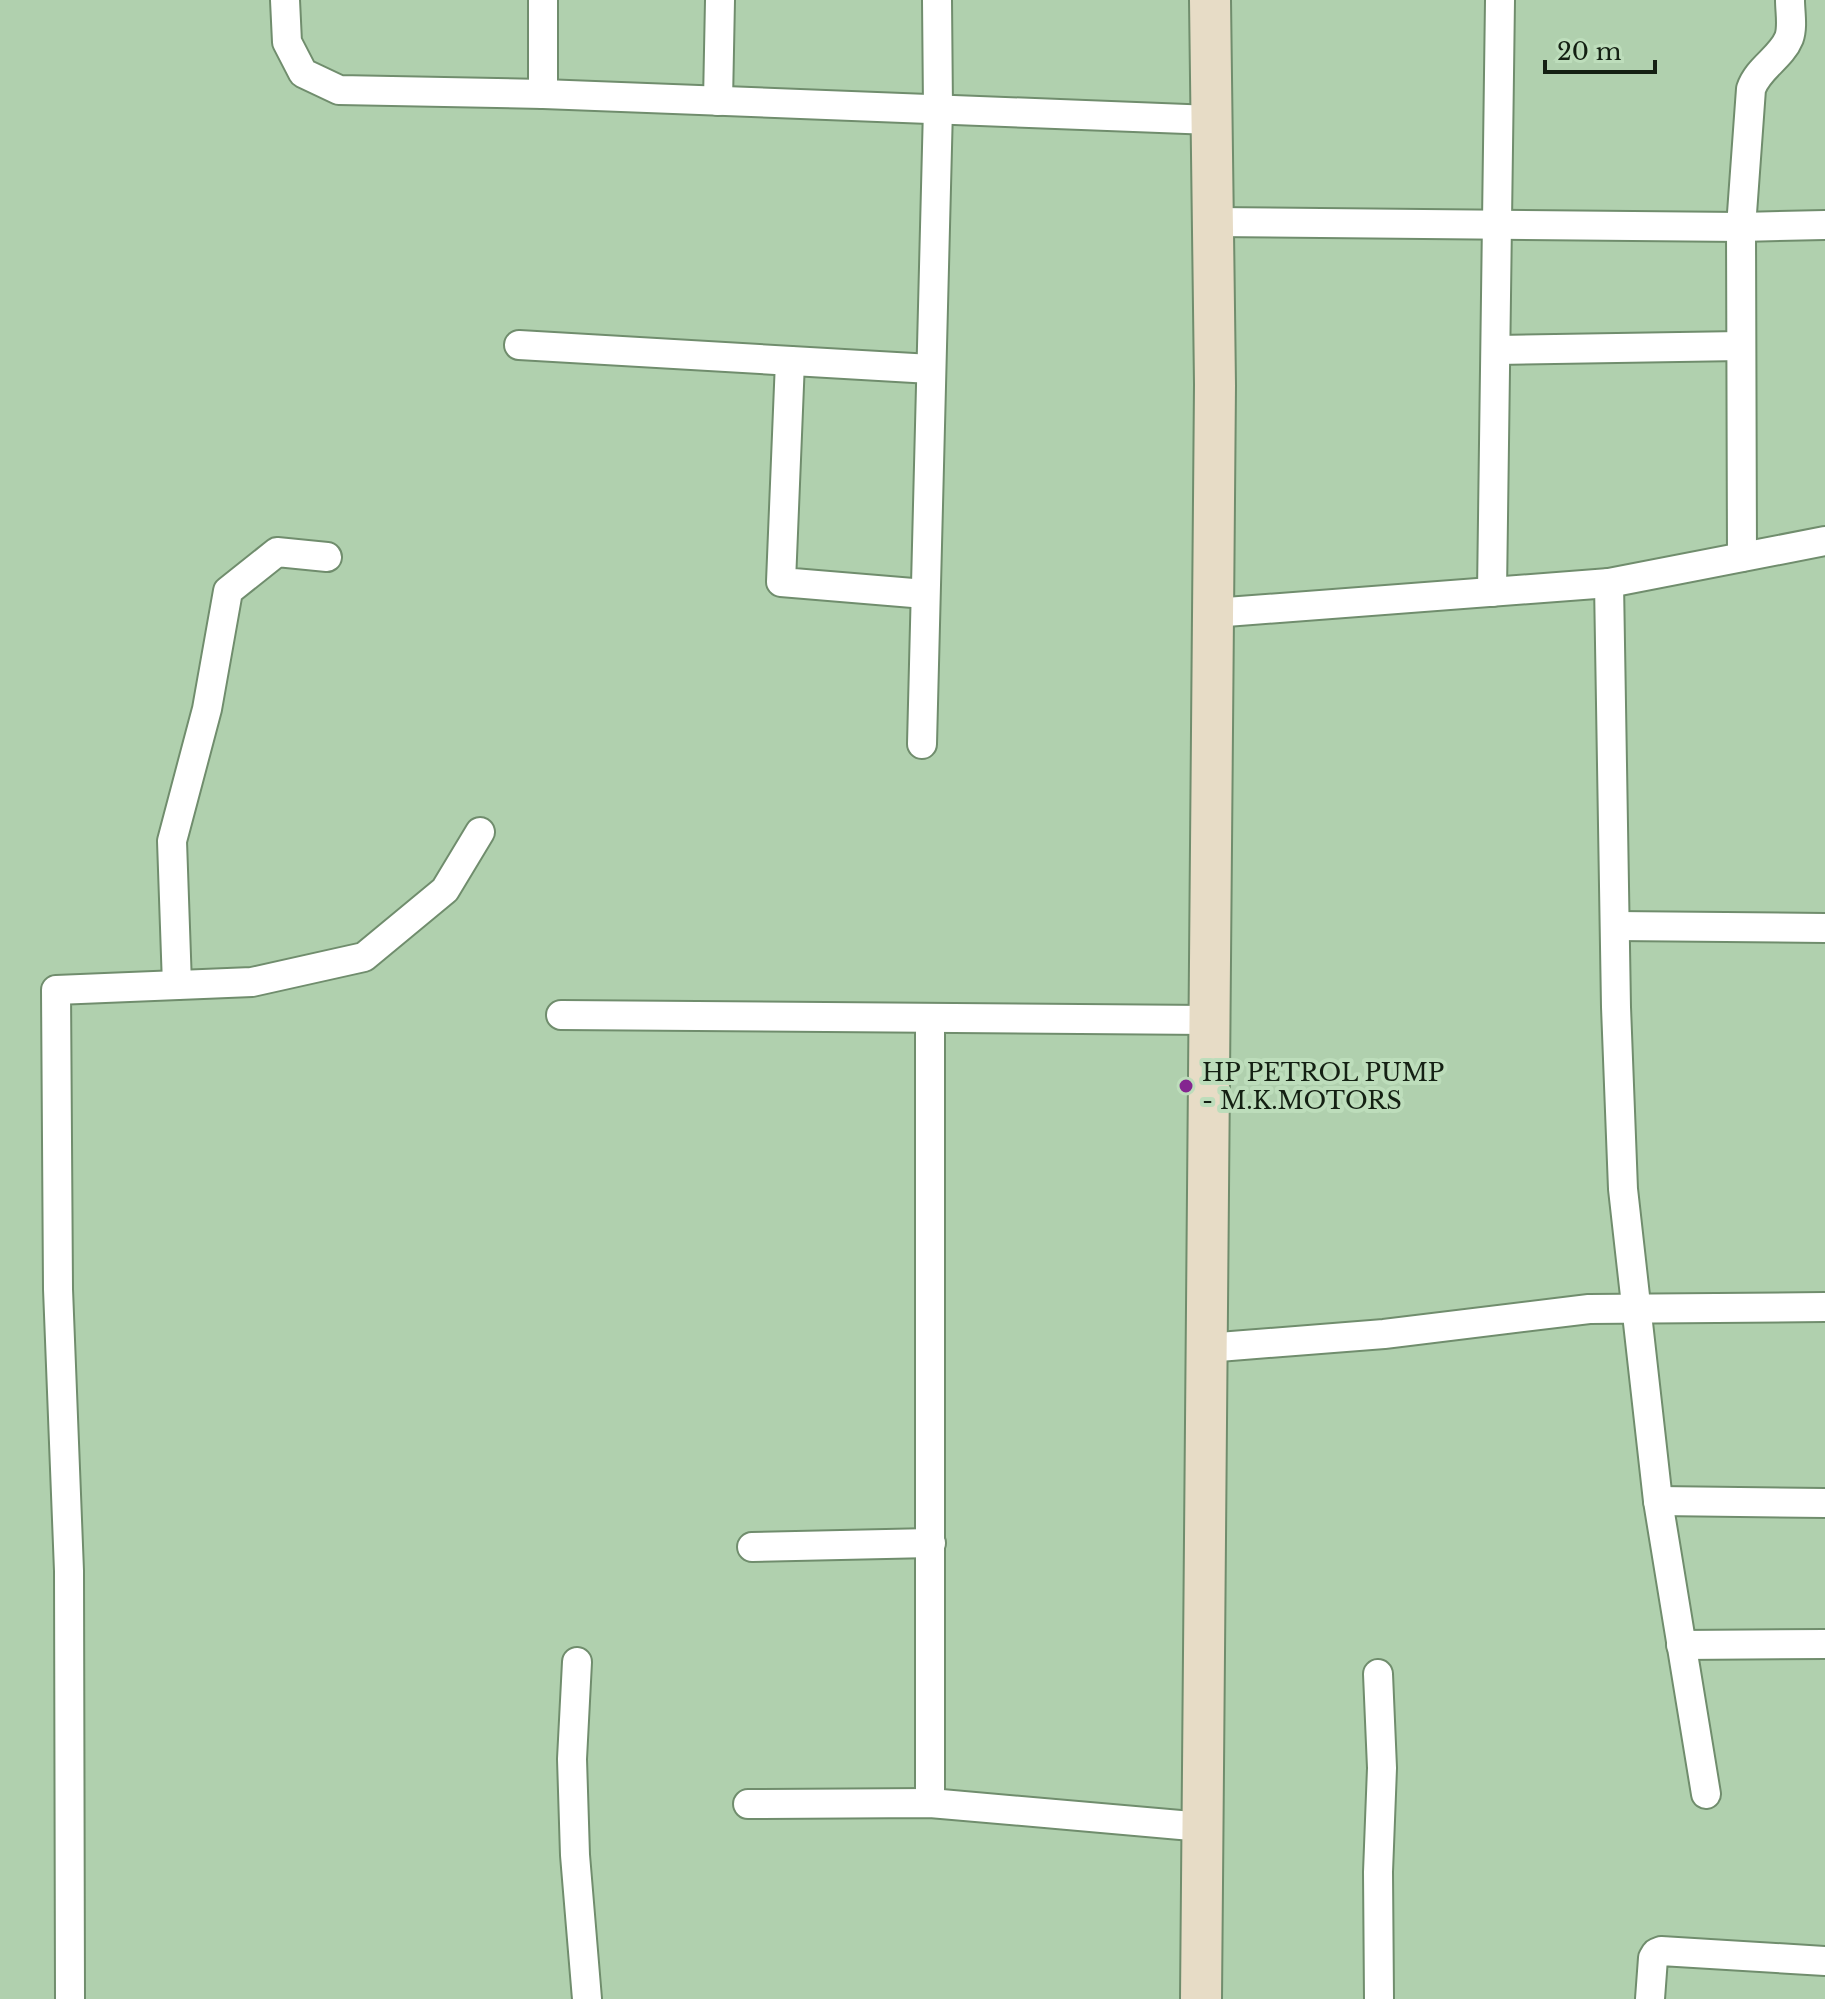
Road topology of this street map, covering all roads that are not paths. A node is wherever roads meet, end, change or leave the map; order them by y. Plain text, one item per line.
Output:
1 (285, 0) edge
2 (543, 0) edge
3 (720, 0) edge
4 (937, 0) edge
5 (1210, 0) edge
6 (1500, 0) edge
7 (1790, 0) edge
8 (543, 94) junction
9 (718, 101) junction
10 (938, 108) junction
11 (1212, 120) junction
12 (1213, 222) junction
13 (1496, 225) junction
14 (1825, 225) edge
15 (1741, 227) junction
16 (519, 345) dead end
17 (1741, 346) junction
18 (1497, 350) junction
19 (790, 361) junction
20 (931, 369) junction
21 (1825, 541) edge
22 (327, 557) dead end
23 (1742, 557) junction
24 (1609, 583) junction
25 (1492, 592) junction
26 (925, 594) junction
27 (1213, 613) junction
28 (922, 744) dead end
29 (480, 832) dead end
30 (1616, 926) junction
31 (1825, 928) edge
32 (177, 985) junction
33 (561, 1015) dead end
34 (930, 1018) junction
35 (1209, 1020) junction
36 (1825, 1307) edge
37 (1636, 1309) junction
38 (1206, 1348) junction
39 (1658, 1501) junction
40 (1825, 1503) edge
41 (931, 1543) junction
42 (752, 1547) dead end
43 (1825, 1644) edge
44 (1681, 1645) junction
45 (577, 1662) dead end
46 (1378, 1674) dead end
47 (1706, 1794) dead end
48 (930, 1803) junction
49 (748, 1804) dead end
50 (1203, 1827) junction
51 (1825, 1961) edge
52 (70, 1999) edge
53 (587, 1999) edge
54 (1201, 1999) edge
55 (1379, 1999) edge
56 (1650, 1999) edge

1 - 8 street
2 - 8 street
3 - 9 street
4 - 10 street
5 - 11 main road
6 - 13 street
7 - 15 street
8 - 9 street
9 - 10 street
10 - 11 street
10 - 20 street
11 - 12 main road
12 - 13 street
12 - 27 main road
13 - 15 street
13 - 18 street
14 - 15 street
15 - 17 street
16 - 19 street
17 - 18 street
17 - 23 street
18 - 25 street
19 - 20 street
19 - 26 street
20 - 26 street
21 - 23 street
22 - 32 street
23 - 24 street
24 - 25 street
24 - 30 street
25 - 27 street
26 - 28 street
27 - 35 main road
29 - 32 street
30 - 31 street
30 - 37 street
32 - 52 street
33 - 34 street
34 - 35 street
34 - 41 street
35 - 38 main road
36 - 37 street
37 - 38 street
37 - 39 street
38 - 50 main road
39 - 40 street
39 - 44 street
41 - 42 street
41 - 48 street
43 - 44 street
44 - 47 street
45 - 53 street
46 - 55 street
48 - 49 street
48 - 50 street
50 - 54 main road
51 - 56 street

